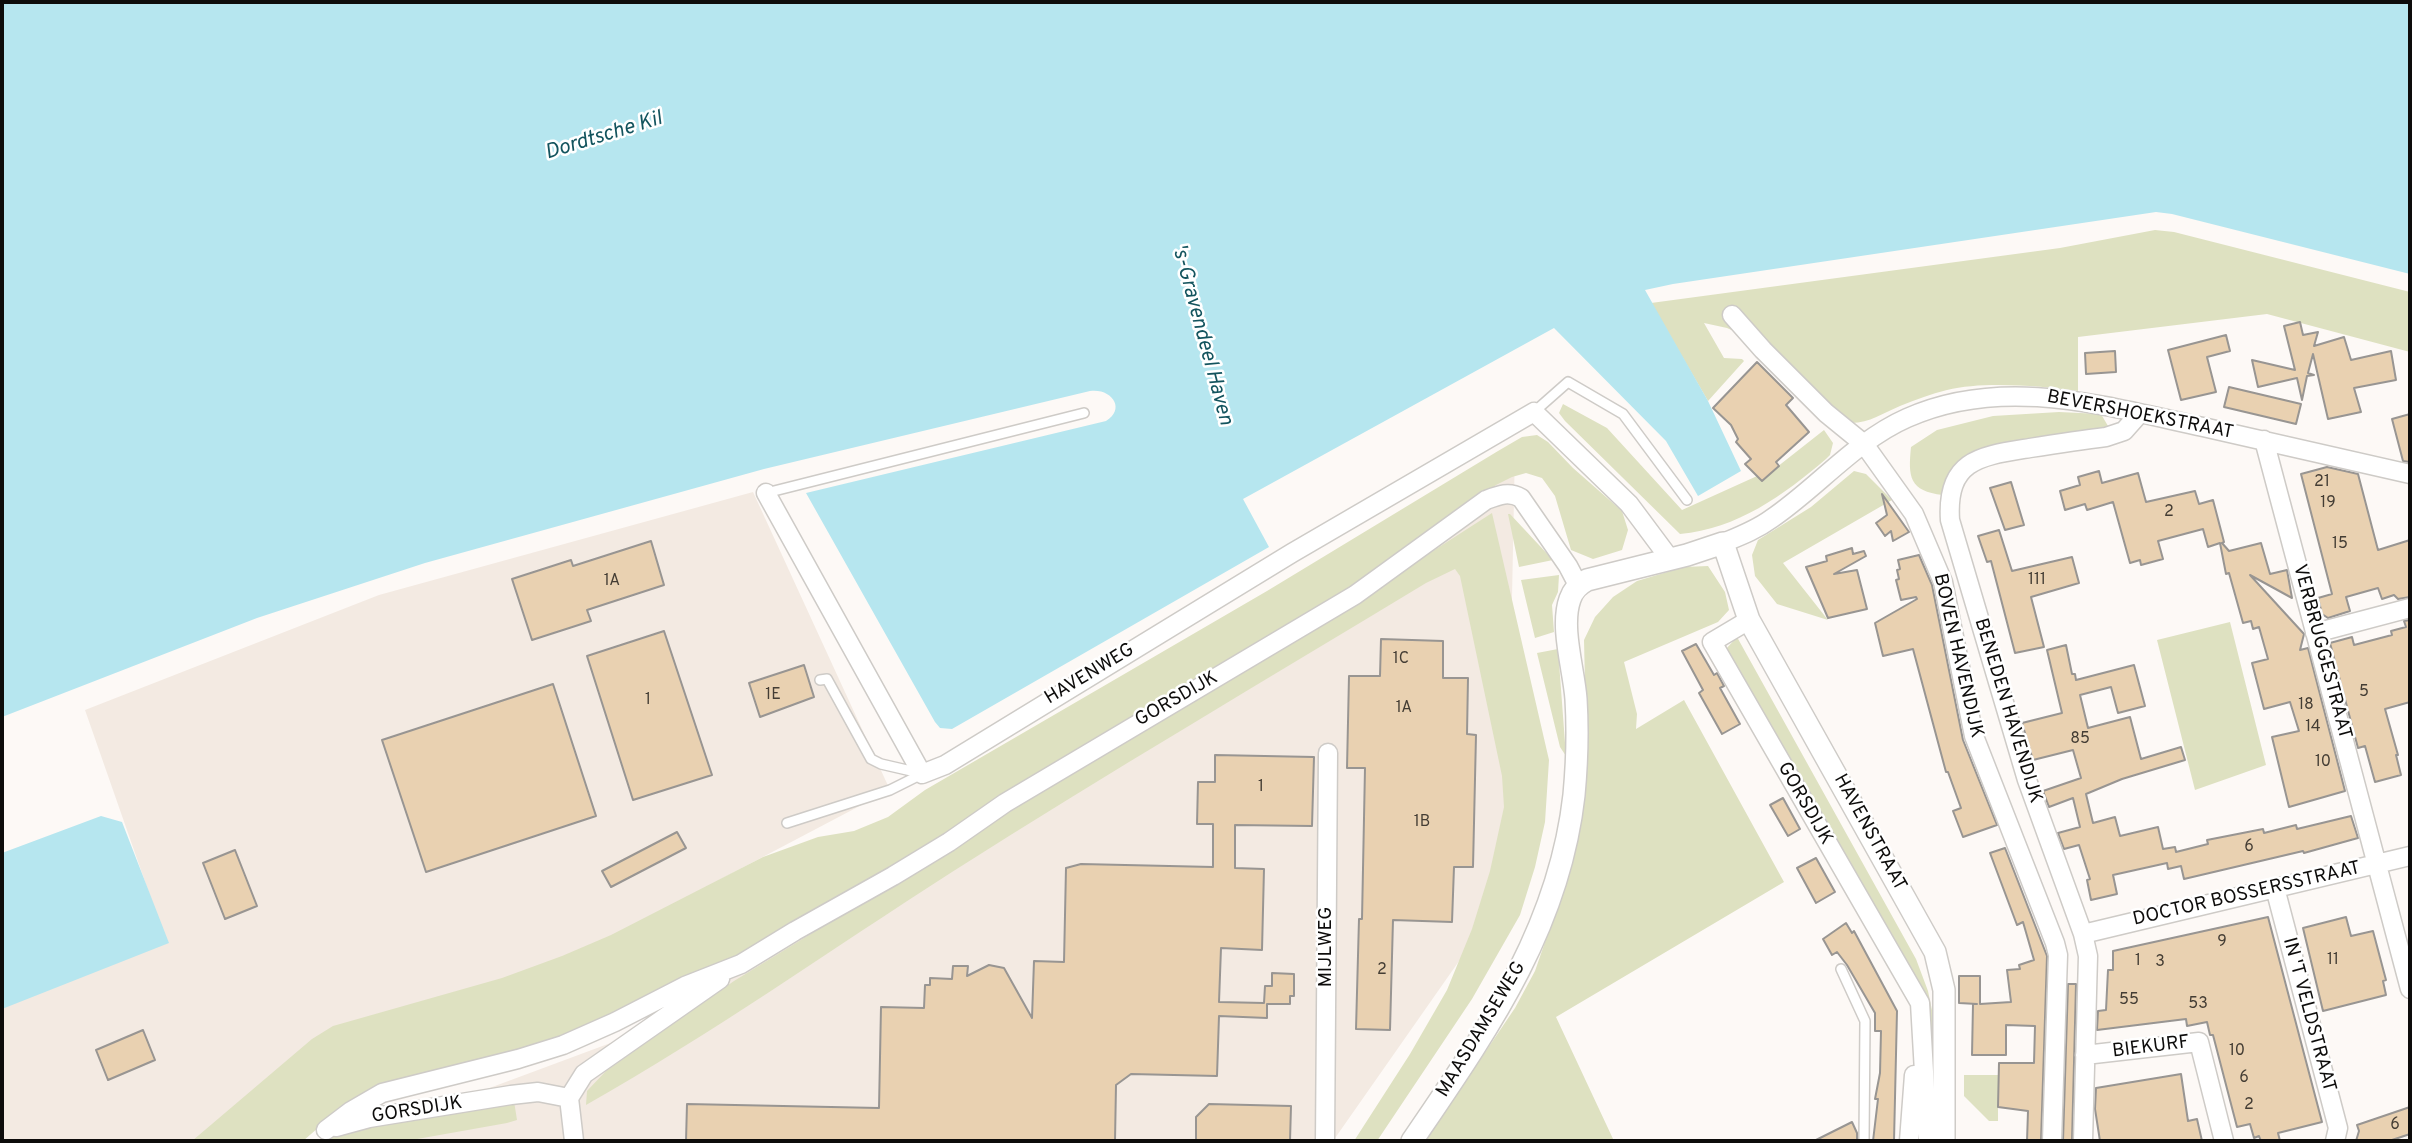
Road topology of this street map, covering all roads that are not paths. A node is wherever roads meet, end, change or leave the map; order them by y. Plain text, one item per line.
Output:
1 (1732, 316) dead end
2 (1534, 412) junction
3 (1084, 413) dead end
4 (2140, 413) junction
5 (2264, 440) junction
6 (1864, 444) junction
7 (2410, 474) edge
8 (766, 493) joint
9 (1687, 500) dead end
10 (1723, 543) junction
11 (1670, 559) junction
12 (1578, 585) junction
13 (2410, 607) edge
14 (1749, 620) junction
15 (2315, 633) junction
16 (820, 680) dead end
17 (1328, 753) dead end
18 (922, 774) junction
19 (787, 823) dead end
20 (2410, 856) edge
21 (2378, 863) junction
22 (2275, 888) junction
23 (2083, 934) junction
24 (741, 964) junction
25 (1841, 969) dead end
26 (2410, 989) edge
27 (1920, 1003) junction
28 (2085, 1055) junction
29 (569, 1098) junction
30 (574, 1141) edge
31 (1325, 1141) edge
32 (1412, 1141) edge
33 (1864, 1141) edge
34 (1909, 1141) edge
35 (1928, 1141) edge
36 (1944, 1141) edge
37 (2052, 1141) edge
38 (2083, 1141) edge
39 (2224, 1141) edge
40 (2334, 1141) edge

1 - 6 street, BOVEN HAVENDIJK
2 - 9 lane, HAVENWEG
2 - 11 street
2 - 18 street, HAVENWEG
3 - 8 lane
4 - 5 street, BEVERSHOEKSTRAAT
4 - 6 street, BEVERSHOEKSTRAAT
4 - 23 street, BENEDEN HAVENDIJK
5 - 7 street, BEVERSHOEKSTRAAT
5 - 15 street, VERBRUGGESTRAAT
6 - 10 street, BEVERSHOEKSTRAAT
6 - 37 street, BOVEN HAVENDIJK
8 - 18 street
10 - 11 street, BEVERSHOEKSTRAAT
10 - 14 street, HAVENSTRAAT
11 - 12 street, BEVERSHOEKSTRAAT
12 - 24 street, GORSDIJK
12 - 32 street, MAASDAMSEWEG
13 - 15 street
14 - 27 street, GORSDIJK
14 - 36 street, HAVENSTRAAT
15 - 21 street, VERBRUGGESTRAAT
16 - 18 lane
17 - 31 street, MIJLWEG
18 - 19 lane
20 - 21 street, DOCTOR BOSSERSSTRAAT
21 - 22 street, DOCTOR BOSSERSSTRAAT
21 - 26 street, VERBRUGGESTRAAT
22 - 23 street, DOCTOR BOSSERSSTRAAT
22 - 40 street, IN 'T VELDSTRAAT
23 - 28 street, BENEDEN HAVENDIJK
24 - 29 street, GORSDIJK
24 - 29 street, GORSDIJK
25 - 33 lane
27 - 34 street
27 - 35 street, GORSDIJK
28 - 38 street, BENEDEN HAVENDIJK
28 - 39 street, BIEKURF
29 - 30 street

